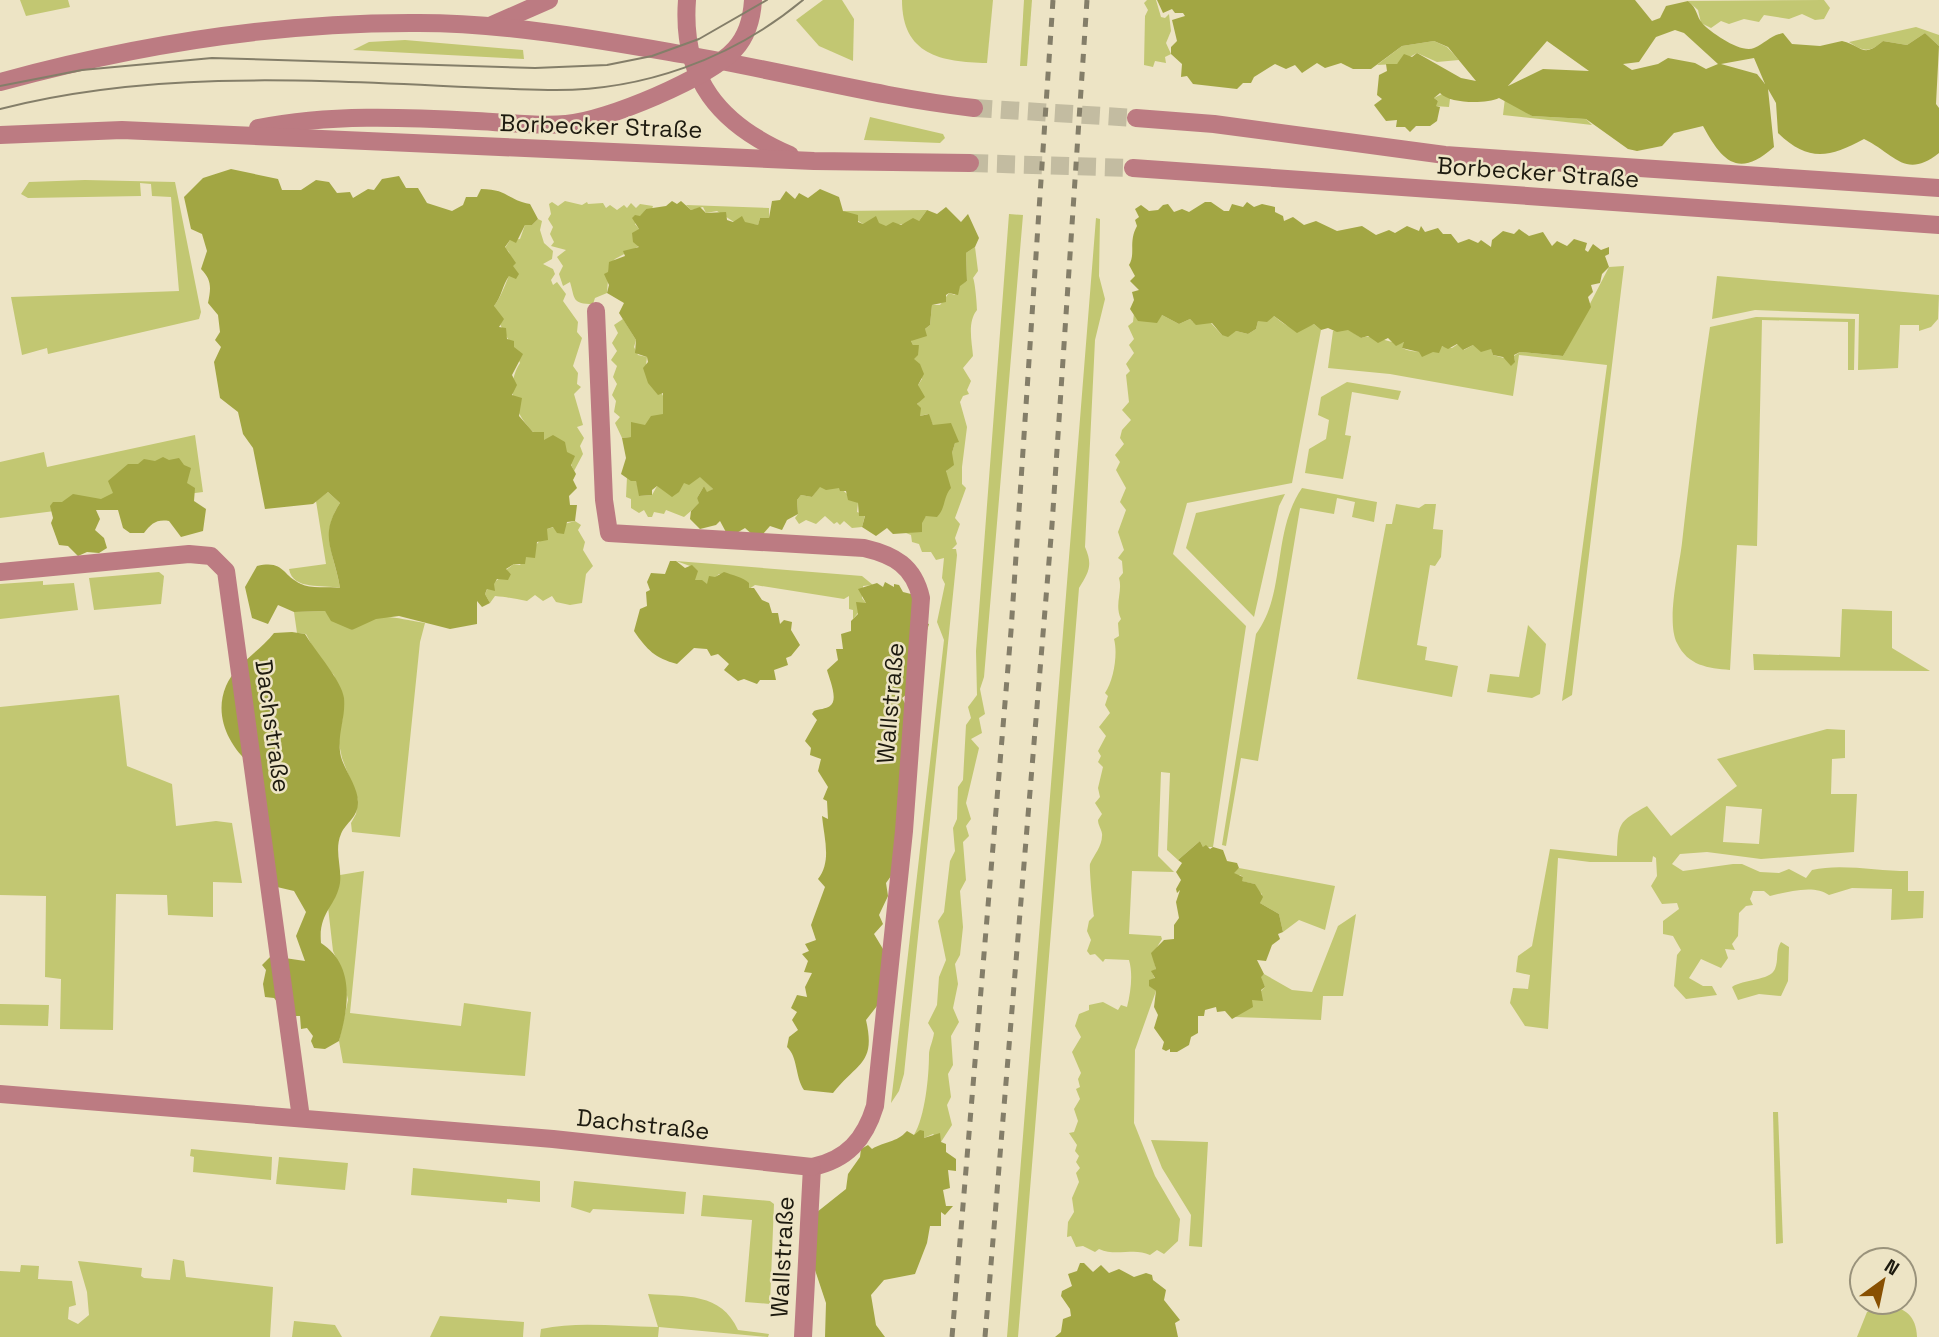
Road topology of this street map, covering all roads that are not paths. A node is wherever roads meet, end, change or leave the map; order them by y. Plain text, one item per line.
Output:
1 (549, 0) edge
2 (687, 0) edge
3 (753, 0) edge
4 (489, 27) junction
5 (689, 55) junction
6 (720, 61) junction
7 (696, 75) junction
8 (0, 82) edge
9 (974, 108) tunnel mouth
10 (1136, 118) tunnel mouth
11 (230, 134) junction
12 (0, 135) edge
13 (801, 160) junction
14 (970, 163) tunnel mouth
15 (1133, 168) tunnel mouth
16 (1939, 188) edge
17 (1939, 225) edge
18 (596, 311) dead end
19 (0, 572) edge
20 (0, 1094) edge
21 (301, 1118) junction
22 (812, 1167) junction
23 (803, 1337) edge

1 - 4 street
2 - 5 street
3 - 6 street, Borbecker Straße
4 - 5 street
4 - 8 street
5 - 6 street
5 - 7 street
6 - 7 street, Borbecker Straße
6 - 9 street
7 - 11 street, Borbecker Straße
7 - 13 street
10 - 16 street, Borbecker Straße
11 - 12 street, Borbecker Straße
11 - 13 street, Borbecker Straße
13 - 14 street, Borbecker Straße
15 - 17 street, Borbecker Straße
18 - 22 street, Wallstraße
19 - 21 street, Dachstraße
20 - 21 street, Dachstraße
21 - 22 street, Dachstraße
22 - 23 street, Wallstraße

